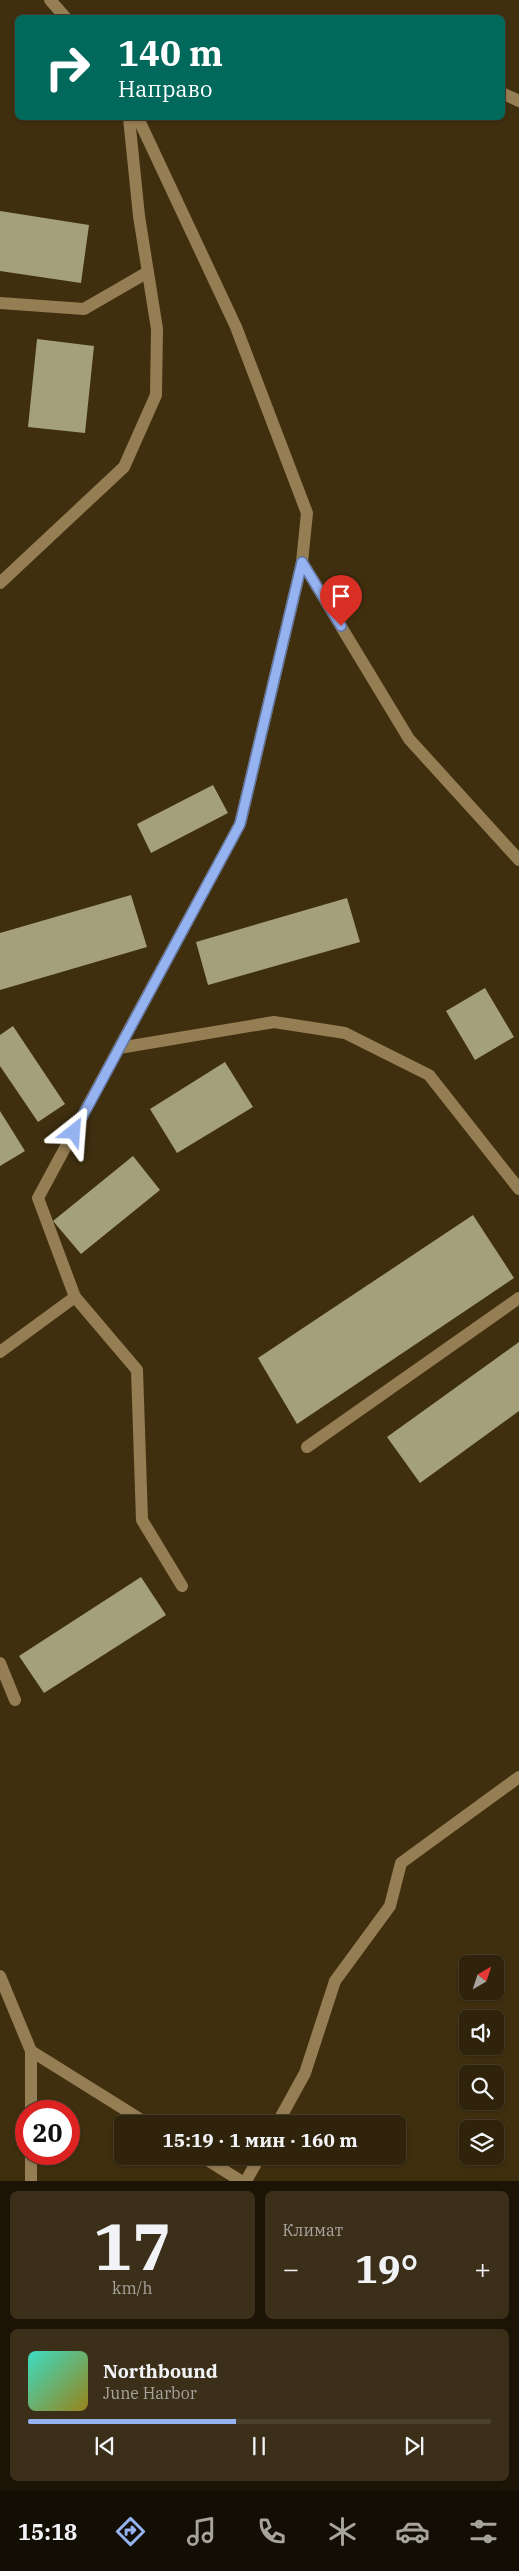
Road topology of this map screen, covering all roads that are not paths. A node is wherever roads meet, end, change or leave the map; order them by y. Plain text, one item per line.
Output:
1 (50, 0) edge
2 (63, 15) edge
3 (505, 94) edge
4 (519, 101) edge
5 (129, 120) edge
6 (139, 120) edge
7 (148, 272) junction
8 (0, 303) edge
9 (302, 562) junction
10 (0, 583) edge
11 (519, 860) edge
12 (119, 1048) junction
13 (519, 1189) edge
14 (75, 1297) junction
15 (519, 1298) edge
16 (0, 1352) edge
17 (307, 1447) dead end
18 (182, 1586) dead end
19 (0, 1663) edge
20 (15, 1700) dead end
21 (519, 1777) edge
22 (0, 1976) edge
23 (31, 2051) junction
24 (31, 2100) edge
25 (134, 2115) edge
26 (283, 2115) edge
27 (31, 2165) edge
28 (215, 2165) edge
29 (255, 2165) edge
30 (31, 2181) edge
31 (241, 2181) edge
32 (246, 2181) edge

1 - 2 street
3 - 4 street
5 - 7 street
6 - 9 street
7 - 8 street
7 - 10 street
9 - 11 street
9 - 12 street
12 - 13 street
12 - 14 street
14 - 16 street
14 - 18 street
15 - 17 street
19 - 20 street
21 - 26 street
22 - 23 street
23 - 24 street
23 - 25 street
27 - 30 street
28 - 31 street
29 - 32 street

